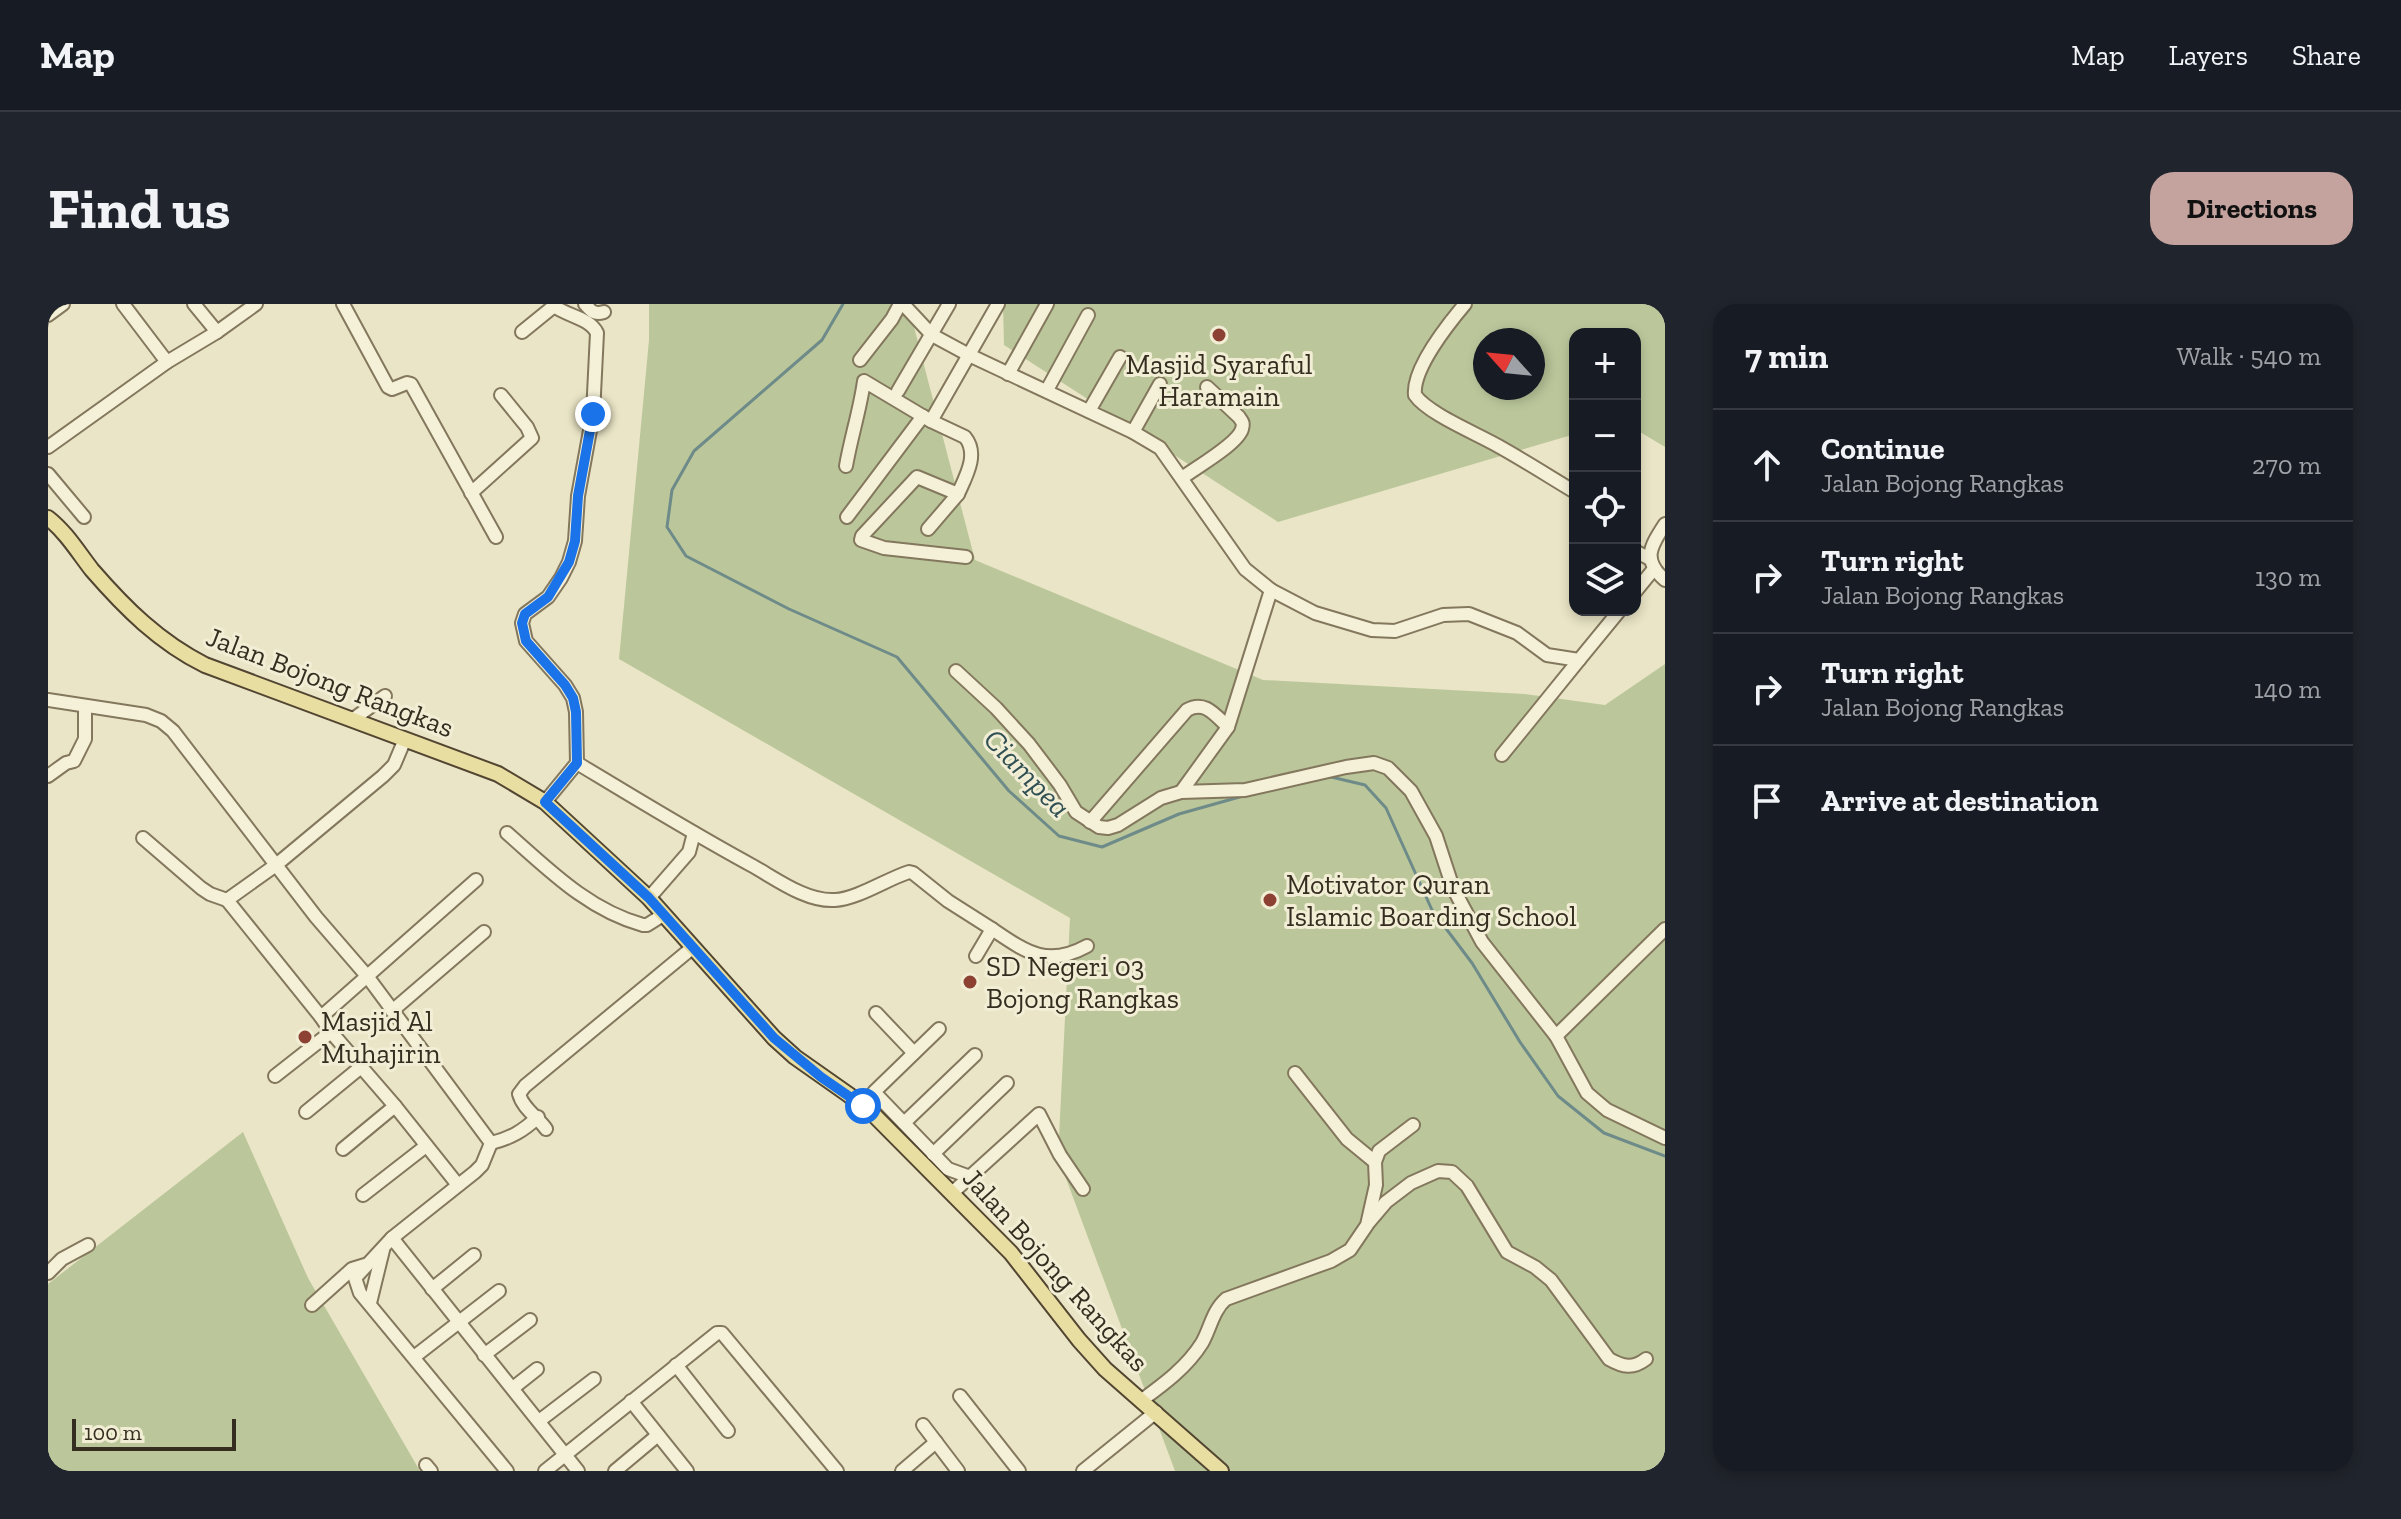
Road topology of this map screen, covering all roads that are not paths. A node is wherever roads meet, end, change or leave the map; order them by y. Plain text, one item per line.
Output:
1 (63, 304) edge
2 (123, 304) edge
3 (194, 304) edge
4 (256, 304) edge
5 (343, 304) edge
6 (585, 304) edge
7 (901, 304) edge
8 (949, 304) edge
9 (998, 304) edge
10 (1047, 304) edge
11 (1465, 304) edge
12 (555, 305) edge
13 (604, 312) dead end
14 (48, 315) edge
15 (1088, 315) dead end
16 (217, 332) junction
17 (522, 332) dead end
18 (932, 335) junction
19 (969, 355) junction
20 (1120, 357) dead end
21 (860, 360) dead end
22 (167, 362) junction
23 (1008, 374) junction
24 (1160, 384) dead end
25 (1207, 387) dead end
26 (1047, 390) junction
27 (898, 391) dead end
28 (501, 395) dead end
29 (1089, 411) junction
30 (927, 418) junction
31 (1133, 432) junction
32 (48, 447) edge
33 (846, 466) dead end
34 (48, 474) edge
35 (1182, 478) junction
36 (1569, 488) edge
37 (471, 493) junction
38 (958, 494) junction
39 (84, 517) dead end
40 (847, 517) dead end
41 (48, 518) edge
42 (1665, 524) edge
43 (928, 529) dead end
44 (496, 537) dead end
45 (1641, 556) edge
46 (966, 557) dead end
47 (1652, 564) junction
48 (1665, 580) edge
49 (1641, 582) edge
50 (1271, 590) junction
51 (1615, 616) edge
52 (1579, 660) junction
53 (956, 671) dead end
54 (385, 696) dead end
55 (48, 700) edge
56 (85, 707) junction
57 (352, 720) junction
58 (1228, 727) junction
59 (405, 739) junction
60 (1502, 755) dead end
61 (577, 763) junction
62 (48, 776) edge
63 (1181, 792) junction
64 (545, 802) junction
65 (1090, 822) junction
66 (507, 833) dead end
67 (694, 833) junction
68 (143, 838) dead end
69 (276, 865) junction
70 (476, 880) dead end
71 (649, 898) junction
72 (227, 900) junction
73 (663, 915) junction
74 (992, 929) junction
75 (1665, 929) edge
76 (484, 932) dead end
77 (1087, 946) dead end
78 (692, 948) junction
79 (976, 956) dead end
80 (367, 976) junction
81 (392, 1011) junction
82 (876, 1013) dead end
83 (321, 1017) junction
84 (939, 1029) dead end
85 (331, 1032) junction
86 (1556, 1036) junction
87 (914, 1053) junction
88 (975, 1055) dead end
89 (361, 1067) junction
90 (1295, 1073) dead end
91 (275, 1076) dead end
92 (1007, 1083) dead end
93 (395, 1106) junction
94 (306, 1112) dead end
95 (538, 1117) junction
96 (904, 1123) junction
97 (1413, 1125) dead end
98 (546, 1129) dead end
99 (1665, 1138) edge
100 (491, 1143) junction
101 (426, 1146) junction
102 (343, 1149) dead end
103 (933, 1154) junction
104 (1375, 1162) junction
105 (970, 1177) junction
106 (458, 1185) junction
107 (1083, 1189) dead end
108 (952, 1193) junction
109 (363, 1195) dead end
110 (1367, 1225) junction
111 (388, 1243) junction
112 (88, 1245) dead end
113 (474, 1255) dead end
114 (365, 1265) junction
115 (48, 1273) edge
116 (432, 1289) junction
117 (499, 1291) dead end
118 (370, 1303) junction
119 (312, 1305) dead end
120 (530, 1320) dead end
121 (458, 1322) junction
122 (484, 1355) junction
123 (414, 1357) junction
124 (1646, 1359) dead end
125 (676, 1365) junction
126 (537, 1369) dead end
127 (594, 1379) dead end
128 (513, 1388) junction
129 (960, 1396) dead end
130 (1142, 1400) junction
131 (631, 1401) junction
132 (1156, 1412) junction
133 (539, 1421) junction
134 (923, 1425) dead end
135 (728, 1431) dead end
136 (658, 1435) junction
137 (936, 1442) junction
138 (565, 1454) junction
139 (683, 1470) edge
140 (507, 1471) edge
141 (545, 1471) edge
142 (578, 1471) edge
143 (615, 1471) edge
144 (837, 1471) edge
145 (902, 1471) edge
146 (958, 1471) edge
147 (1019, 1471) edge
148 (1083, 1471) edge
149 (1221, 1471) edge

1 - 14 street
2 - 22 street
3 - 16 street
4 - 16 street
5 - 37 street
6 - 13 street
7 - 18 street
7 - 21 street
8 - 18 street
9 - 19 street
10 - 23 street
11 - 36 street
12 - 17 street
12 - 61 street
15 - 26 street
16 - 22 street
18 - 19 street
18 - 27 street
19 - 23 street
19 - 30 street
20 - 29 street
22 - 32 street
23 - 26 street
24 - 31 street
25 - 35 street
26 - 29 street
28 - 37 street
29 - 31 street
30 - 33 street
30 - 38 street
30 - 40 street
31 - 35 street
34 - 39 street
35 - 50 street
37 - 44 street
38 - 43 street
38 - 46 street
41 - 57 main road, Jalan Bojong Rangkas
42 - 47 street
45 - 47 street
47 - 48 street
47 - 49 street
50 - 52 street
50 - 58 street
51 - 52 street
52 - 60 street
53 - 65 street
54 - 57 street
55 - 56 street
56 - 62 street
56 - 69 street
57 - 59 main road, Jalan Bojong Rangkas
58 - 63 street
58 - 65 street
59 - 64 main road, Jalan Bojong Rangkas
59 - 69 street
61 - 64 street
61 - 67 street
63 - 65 street
63 - 86 street
64 - 71 main road, Jalan Bojong Rangkas
66 - 73 street
67 - 71 street
67 - 74 street
68 - 72 street
69 - 72 street
69 - 80 street
70 - 80 street
71 - 73 main road, Jalan Bojong Rangkas
72 - 83 street
73 - 78 main road, Jalan Bojong Rangkas
74 - 77 street
74 - 79 street
75 - 86 street
76 - 81 street
78 - 95 street
78 - 108 main road, Jalan Bojong Rangkas
80 - 81 street
80 - 83 street
81 - 100 street
82 - 87 street
83 - 85 street
84 - 87 street
85 - 89 street
85 - 91 street
86 - 99 street
87 - 96 street
88 - 96 street
89 - 93 street
89 - 94 street
90 - 104 street
92 - 103 street
93 - 101 street
93 - 102 street
95 - 98 street
95 - 100 street
96 - 103 street
97 - 104 street
100 - 106 street
101 - 106 street
101 - 109 street
103 - 105 street
104 - 110 street
105 - 107 street
105 - 108 street
106 - 111 street
108 - 130 main road, Jalan Bojong Rangkas
110 - 124 street
110 - 130 street
111 - 114 street
111 - 116 street
111 - 118 street
112 - 115 street
113 - 116 street
114 - 118 street
114 - 119 street
116 - 121 street
117 - 121 street
118 - 123 street
120 - 122 street
121 - 122 street
121 - 123 street
122 - 128 street
123 - 140 street
125 - 131 street
125 - 135 street
125 - 144 street
126 - 128 street
127 - 133 street
128 - 133 street
129 - 147 street
130 - 132 main road, Jalan Bojong Rangkas
131 - 136 street
131 - 138 street
132 - 148 street
132 - 149 main road, Jalan Bojong Rangkas
133 - 138 street
134 - 137 street
136 - 139 street
136 - 143 street
137 - 145 street
137 - 146 street
138 - 141 street
138 - 142 street

